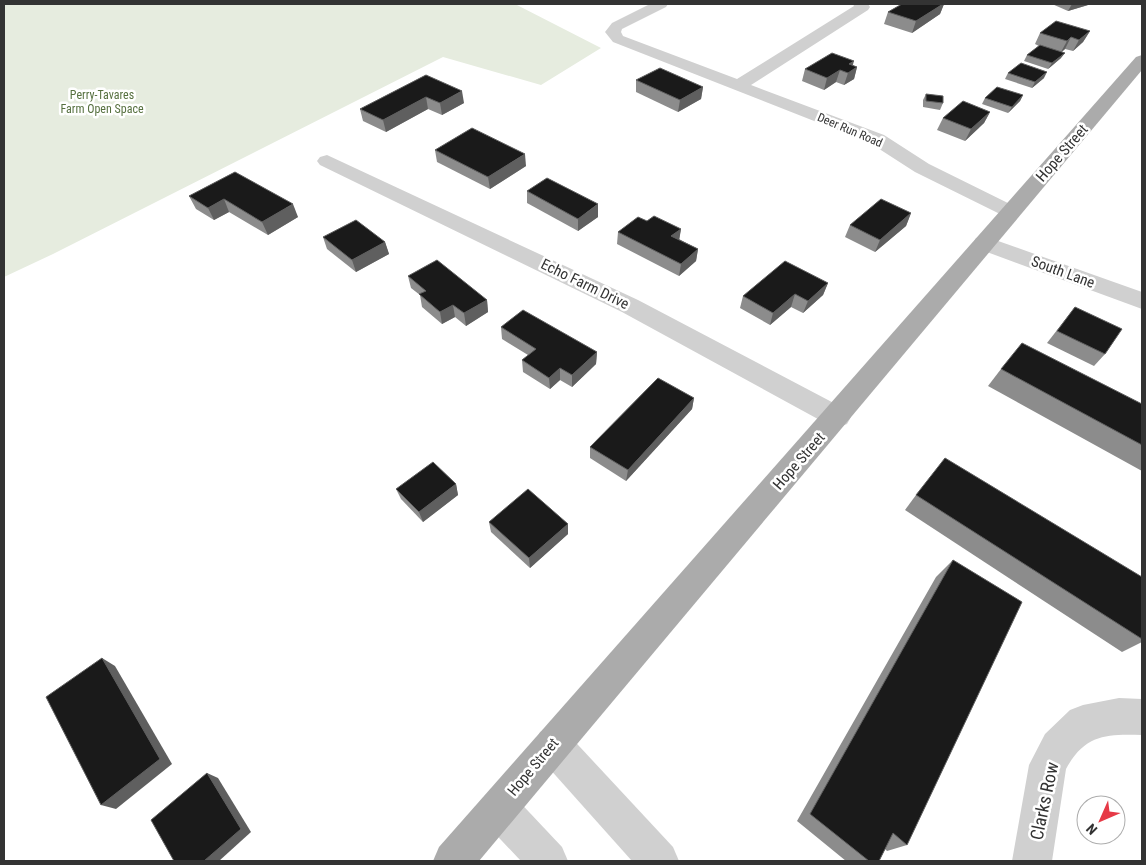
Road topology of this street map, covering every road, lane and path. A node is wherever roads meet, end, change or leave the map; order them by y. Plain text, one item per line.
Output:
1 (661, 4) edge
2 (860, 4) edge
3 (1139, 68) edge
4 (739, 85) junction
5 (328, 161) dead end
6 (1011, 212) junction
7 (984, 243) junction
8 (1142, 301) edge
9 (837, 417) junction
10 (1142, 717) edge
11 (553, 745) junction
12 (499, 809) junction
13 (453, 861) edge
14 (548, 861) edge
15 (659, 861) edge
16 (1032, 861) edge

1 - 4 street, Deer Run Road
2 - 4 street
3 - 6 main road, Hope Street
4 - 6 street, Deer Run Road
5 - 9 street, Echo Farm Drive
6 - 7 main road, Hope Street
7 - 8 street, South Lane
7 - 9 main road, Hope Street
9 - 11 main road, Hope Street
10 - 16 street, Clarks Row
11 - 12 main road, Hope Street
11 - 15 street
12 - 13 main road, Hope Street
12 - 14 street

